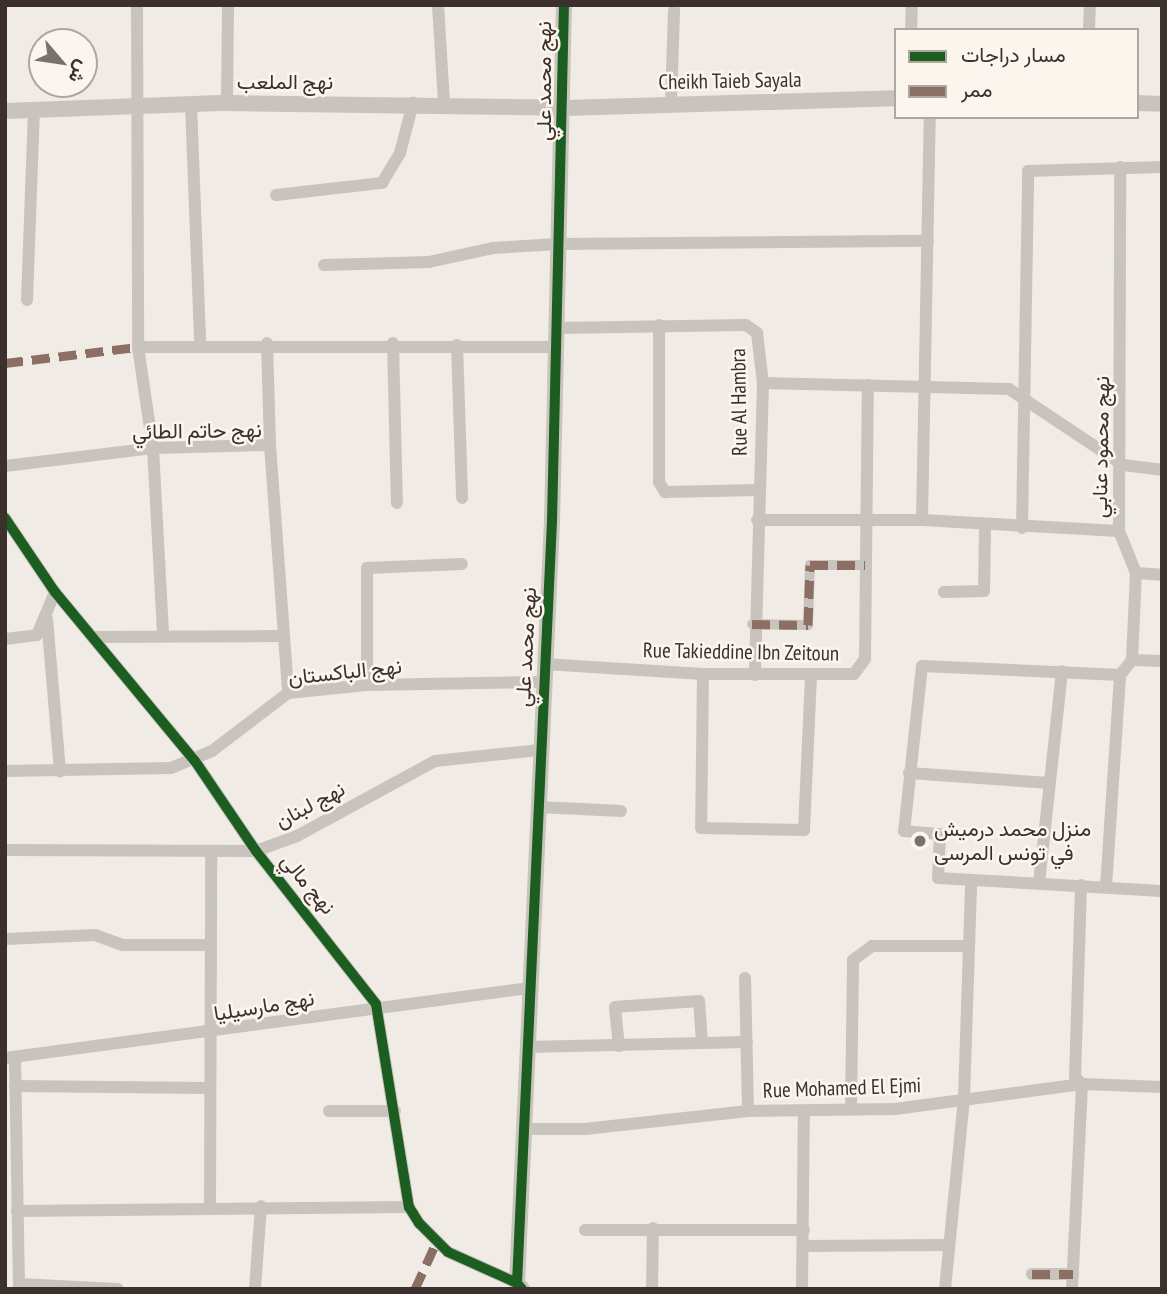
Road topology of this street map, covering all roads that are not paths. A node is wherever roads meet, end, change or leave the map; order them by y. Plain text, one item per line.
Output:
1 (137, 5) edge
2 (228, 5) edge
3 (438, 5) edge
4 (564, 5) edge
5 (912, 5) edge
6 (1090, 5) edge
7 (674, 9) dead end
8 (911, 28) edge
9 (1089, 28) edge
10 (894, 99) edge
11 (444, 102) junction
12 (671, 102) junction
13 (227, 103) junction
14 (413, 103) junction
15 (1139, 103) edge
16 (191, 104) junction
17 (1162, 104) edge
18 (137, 106) junction
19 (565, 108) junction
20 (34, 110) junction
21 (5, 111) edge
22 (930, 119) edge
23 (1120, 167) junction
24 (1162, 167) edge
25 (276, 195) dead end
26 (928, 241) junction
27 (559, 244) junction
28 (324, 265) dead end
29 (27, 300) dead end
30 (659, 325) junction
31 (557, 328) junction
32 (267, 342) junction
33 (200, 343) junction
34 (393, 343) junction
35 (457, 345) junction
36 (138, 347) junction
37 (556, 347) junction
38 (763, 383) junction
39 (868, 385) junction
40 (925, 385) junction
41 (1026, 398) junction
42 (270, 444) junction
43 (153, 448) junction
44 (5, 466) edge
45 (1123, 466) junction
46 (1162, 470) edge
47 (758, 490) junction
48 (462, 498) dead end
49 (397, 503) dead end
50 (5, 518) edge
51 (757, 520) junction
52 (922, 520) junction
53 (865, 521) junction
54 (985, 527) junction
55 (1022, 528) junction
56 (1119, 531) junction
57 (462, 564) dead end
58 (865, 565) junction
59 (1136, 573) junction
60 (1162, 575) edge
61 (55, 592) junction
62 (944, 592) dead end
63 (47, 619) junction
64 (752, 624) junction
65 (163, 635) junction
66 (279, 636) junction
67 (93, 637) junction
68 (5, 639) edge
69 (1132, 660) junction
70 (1162, 662) edge
71 (544, 664) junction
72 (1062, 671) junction
73 (703, 674) junction
74 (755, 675) junction
75 (1120, 675) junction
76 (811, 676) junction
77 (543, 682) junction
78 (367, 685) junction
79 (288, 693) junction
80 (540, 750) junction
81 (195, 761) junction
82 (5, 771) edge
83 (60, 771) junction
84 (909, 773) junction
85 (1050, 783) junction
86 (539, 807) junction
87 (621, 811) dead end
88 (5, 850) edge
89 (256, 851) junction
90 (211, 852) junction
91 (971, 883) junction
92 (1040, 883) junction
93 (1081, 885) junction
94 (1106, 887) junction
95 (1162, 891) edge
96 (5, 939) edge
97 (209, 945) junction
98 (970, 946) junction
99 (745, 978) dead end
100 (529, 988) junction
101 (376, 1004) junction
102 (209, 1034) junction
103 (702, 1042) junction
104 (747, 1042) junction
105 (620, 1046) junction
106 (527, 1047) junction
107 (10, 1058) edge
108 (1082, 1084) junction
109 (15, 1086) junction
110 (1162, 1087) edge
111 (207, 1088) junction
112 (964, 1098) junction
113 (851, 1108) junction
114 (330, 1111) dead end
115 (395, 1111) junction
116 (748, 1111) junction
117 (804, 1111) junction
118 (524, 1129) junction
119 (210, 1205) junction
120 (261, 1206) junction
121 (409, 1206) junction
122 (17, 1211) junction
123 (653, 1228) junction
124 (584, 1230) dead end
125 (804, 1230) junction
126 (946, 1245) junction
127 (803, 1246) junction
128 (1032, 1274) dead end
129 (1073, 1274) junction
130 (19, 1286) edge
131 (520, 1286) edge
132 (118, 1289) edge
133 (255, 1289) edge
134 (652, 1289) edge
135 (802, 1289) edge
136 (945, 1289) edge
137 (1072, 1289) edge

1 - 18 street
2 - 13 street
3 - 11 street
4 - 19 street, نهج محمد علي
5 - 8 street
6 - 9 street
7 - 12 street
10 - 12 street, Cheikh Taieb Sayala
11 - 14 street, نهج الملعب
11 - 19 street, نهج الملعب
12 - 19 street, Cheikh Taieb Sayala
13 - 14 street, نهج الملعب
13 - 16 street, نهج الملعب
14 - 25 street
15 - 17 street
16 - 18 street, نهج الملعب
16 - 33 street
18 - 20 street, نهج الملعب
18 - 36 street
19 - 27 street, نهج محمد علي
20 - 21 street, نهج الملعب
20 - 29 street
22 - 26 street
23 - 24 street
23 - 41 street
23 - 45 street, نهج محمود عنابي
26 - 27 street
26 - 40 street
27 - 28 street
27 - 31 street, نهج محمد علي
30 - 31 street, Rue Al Hambra
30 - 38 street, Rue Al Hambra
30 - 47 street
31 - 37 street, نهج محمد علي
32 - 33 street
32 - 34 street
32 - 42 street
33 - 36 street
34 - 35 street
34 - 49 street
35 - 37 street
35 - 48 street
36 - 43 street
37 - 71 street, نهج محمد علي
38 - 39 street
38 - 47 street, Rue Al Hambra
39 - 40 street
39 - 53 street, Rue Takieddine Ibn Zeitoun
40 - 41 street
40 - 52 street
41 - 45 street
41 - 55 street
42 - 43 street, نهج حاتم الطائي
42 - 66 street, نهج حاتم الطائي
43 - 44 street, نهج حاتم الطائي
43 - 65 street
45 - 46 street
45 - 56 street, نهج محمود عنابي
47 - 51 street, Rue Al Hambra
50 - 61 street, نهج مالي
51 - 53 street
51 - 64 street, Rue Al Hambra
52 - 53 street
52 - 54 street
53 - 58 street, Rue Takieddine Ibn Zeitoun
54 - 55 street
54 - 62 street
55 - 56 street
56 - 59 street, نهج محمود عنابي
57 - 78 street
58 - 64 street
58 - 76 street, Rue Takieddine Ibn Zeitoun
59 - 60 street
59 - 69 street, نهج محمود عنابي
61 - 63 street
61 - 67 street, نهج مالي
63 - 68 street
63 - 83 street
64 - 74 street, Rue Al Hambra
65 - 66 street
65 - 67 street
66 - 79 street, نهج حاتم الطائي
67 - 81 street, نهج مالي
69 - 70 street
69 - 75 street
71 - 73 street, Rue Takieddine Ibn Zeitoun
71 - 77 street, نهج محمد علي
72 - 75 street
72 - 84 street
72 - 85 street
73 - 74 street, Rue Takieddine Ibn Zeitoun
73 - 76 street
74 - 76 street, Rue Takieddine Ibn Zeitoun
75 - 94 street
77 - 78 street, نهج الباكستان
77 - 80 street, نهج محمد علي
78 - 79 street, نهج الباكستان
79 - 81 street, نهج الباكستان
80 - 86 street, نهج محمد علي
80 - 89 street, نهج لبنان
81 - 83 street, نهج الباكستان
81 - 89 street, نهج مالي
82 - 83 street, نهج الباكستان
84 - 85 street
84 - 91 street
85 - 92 street
86 - 87 street
86 - 100 street, نهج محمد علي
88 - 90 street, نهج لبنان
89 - 90 street, نهج لبنان
89 - 101 street, نهج مالي
90 - 97 street
91 - 92 street
91 - 98 street
92 - 93 street
93 - 94 street
93 - 108 street
94 - 95 street
96 - 97 street
97 - 102 street
98 - 112 street
98 - 113 street
99 - 104 street
100 - 101 street, نهج مارسيليا
100 - 106 street, نهج محمد علي
101 - 102 street, نهج مارسيليا
101 - 115 street, نهج مالي
102 - 107 street, نهج مارسيليا
102 - 111 street
103 - 104 street
103 - 105 street
103 - 105 street
104 - 116 street
105 - 106 street
106 - 118 street, نهج محمد علي
107 - 109 street
108 - 110 street, Rue Mohamed El Ejmi
108 - 112 street, Rue Mohamed El Ejmi
108 - 129 street
109 - 111 street
109 - 122 street
111 - 119 street
112 - 113 street, Rue Mohamed El Ejmi
112 - 126 street
113 - 117 street, Rue Mohamed El Ejmi
114 - 115 street
115 - 121 street, نهج مالي
116 - 117 street, Rue Mohamed El Ejmi
116 - 118 street, Rue Mohamed El Ejmi
117 - 125 street
118 - 131 street, نهج محمد علي
119 - 120 street
119 - 122 street
120 - 121 street
120 - 133 street
121 - 131 street
122 - 130 street
123 - 124 street
123 - 125 street
123 - 134 street
125 - 127 street
126 - 127 street
126 - 136 street
127 - 135 street
128 - 129 street
129 - 137 street
130 - 132 street

